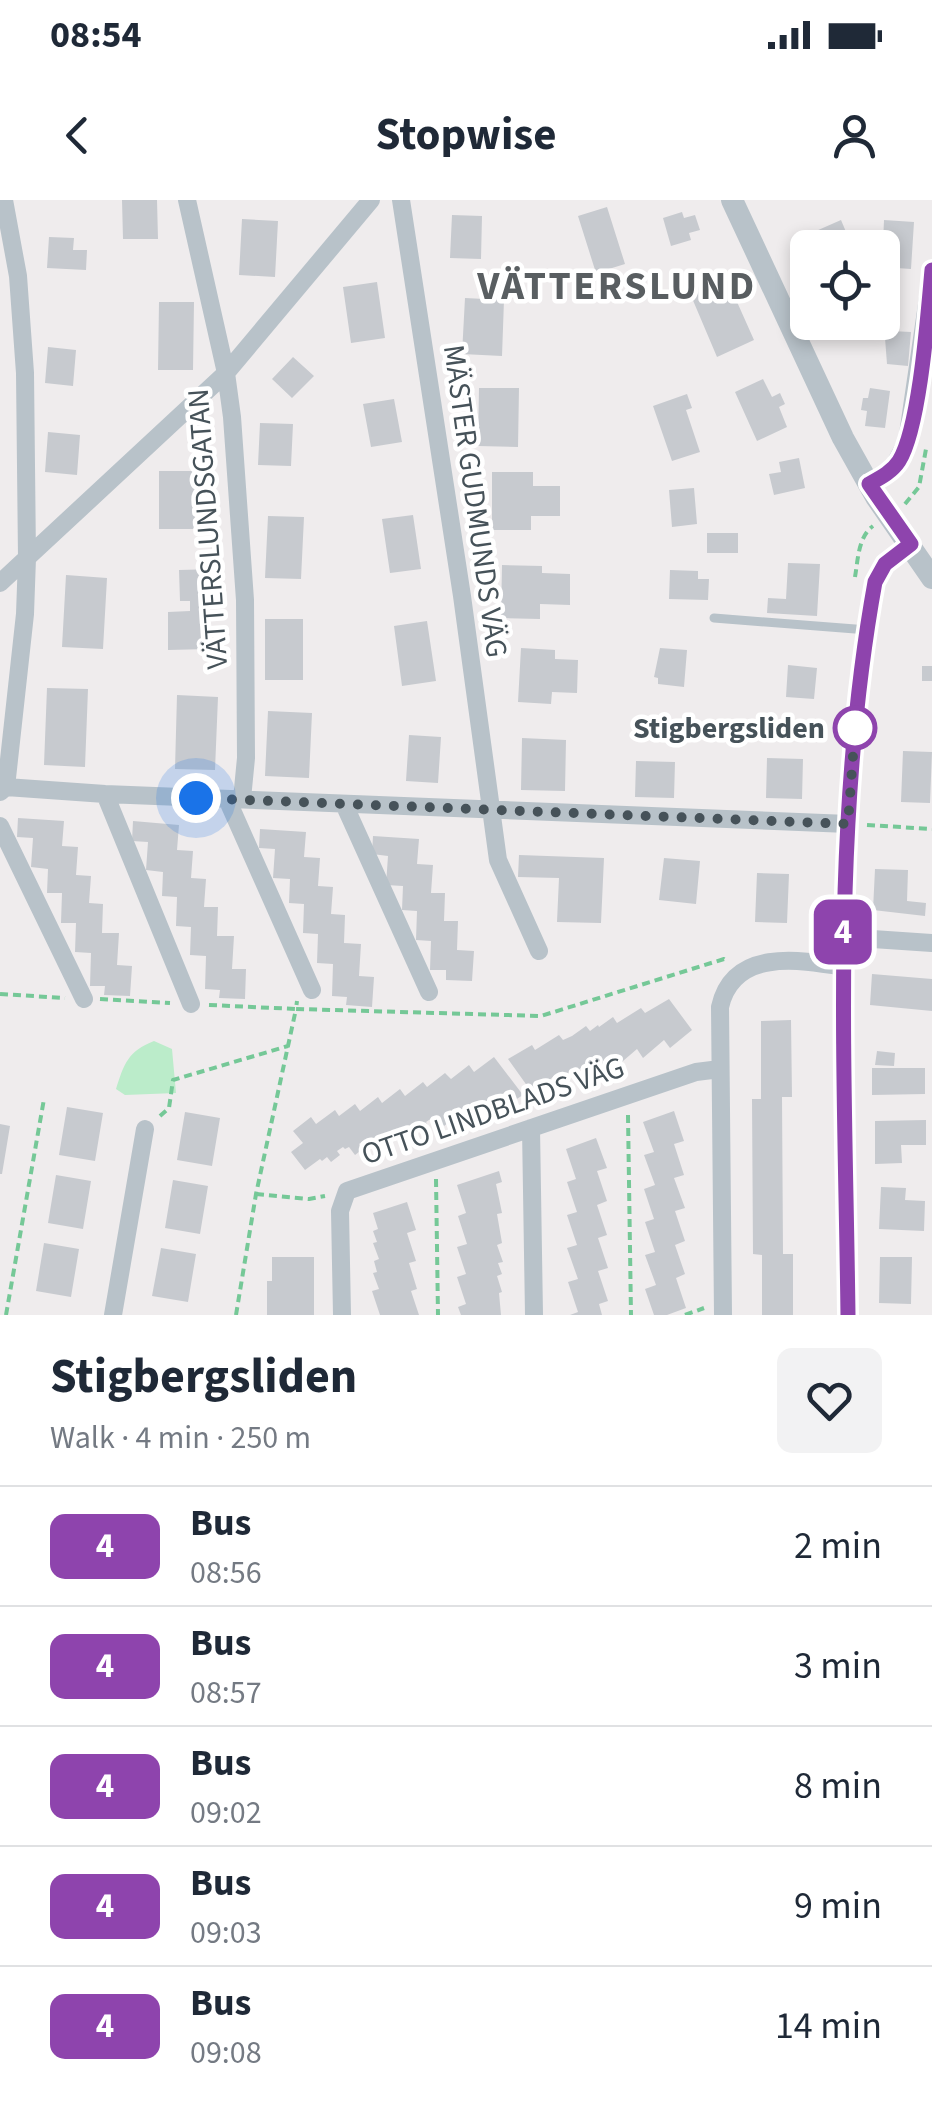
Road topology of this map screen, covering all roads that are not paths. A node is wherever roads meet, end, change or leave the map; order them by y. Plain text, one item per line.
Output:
1 (4, 200) edge
2 (187, 200) edge
3 (370, 200) edge
4 (401, 200) edge
5 (732, 200) edge
6 (932, 270) edge
7 (226, 373) junction
8 (869, 484) junction
9 (911, 544) junction
10 (28, 558) junction
11 (932, 578) edge
12 (0, 584) edge
13 (714, 618) dead end
14 (868, 630) junction
15 (3, 789) edge
16 (105, 794) junction
17 (235, 799) junction
18 (344, 804) junction
19 (490, 810) junction
20 (848, 824) junction
21 (0, 826) edge
22 (843, 937) junction
23 (932, 942) edge
24 (539, 951) dead end
25 (844, 967) junction
26 (312, 990) dead end
27 (429, 992) dead end
28 (84, 998) dead end
29 (191, 1004) dead end
30 (720, 1069) junction
31 (531, 1128) junction
32 (145, 1129) road end
33 (113, 1315) edge
34 (342, 1315) edge
35 (534, 1315) edge
36 (723, 1315) edge
37 (848, 1315) edge

1 - 10 street
2 - 7 street, VÄTTERSLUNDSGATAN
3 - 7 street
4 - 19 street, MÄSTER GUDMUNDS VÄG
5 - 8 street
6 - 8 street
7 - 10 street
7 - 17 street, VÄTTERSLUNDSGATAN
8 - 9 street
9 - 11 street
9 - 14 street
10 - 12 street
10 - 15 street
13 - 14 lane
14 - 20 street
15 - 16 street
16 - 17 street
16 - 29 street
17 - 18 street
17 - 26 street
18 - 19 street
18 - 27 street
19 - 20 street
19 - 24 street
20 - 22 street
21 - 28 street
22 - 23 street
22 - 25 street
25 - 30 street
25 - 37 street
30 - 31 street, OTTO LINDBLADS VÄG
30 - 36 street
31 - 34 street, OTTO LINDBLADS VÄG
31 - 35 street
32 - 33 street

